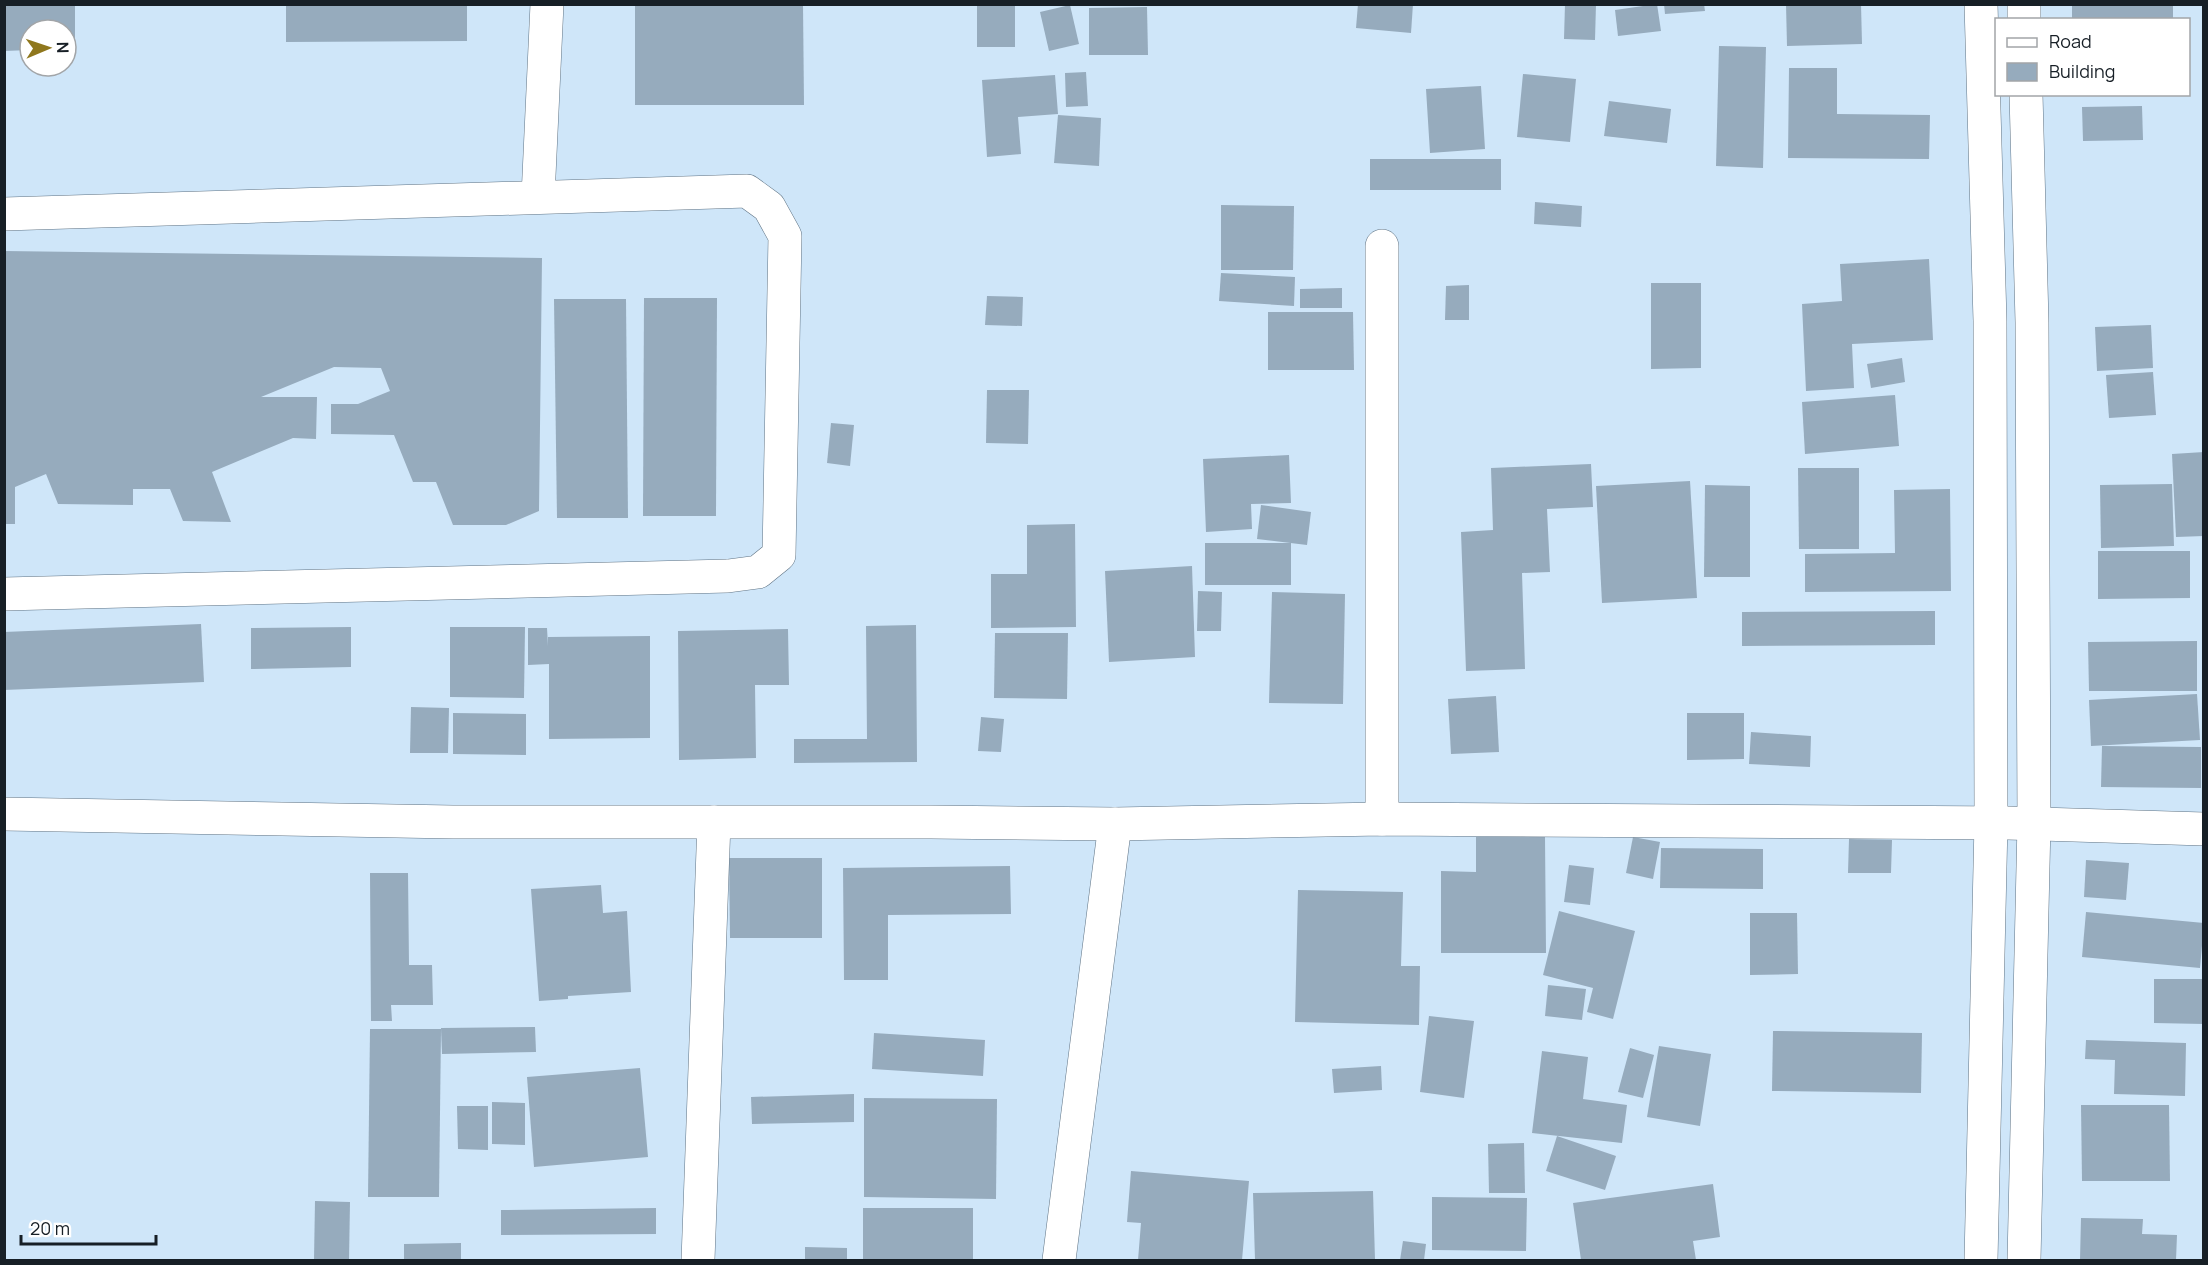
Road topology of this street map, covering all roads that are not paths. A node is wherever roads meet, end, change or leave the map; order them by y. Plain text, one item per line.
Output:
1 (547, 4) edge
2 (1981, 4) edge
3 (2026, 96) edge
4 (538, 197) junction
5 (4, 214) edge
6 (1382, 246) dead end
7 (4, 594) edge
8 (4, 814) edge
9 (1382, 819) junction
10 (714, 822) junction
11 (1991, 823) junction
12 (2034, 823) junction
13 (1115, 824) junction
14 (2204, 828) edge
15 (698, 1260) edge
16 (1059, 1260) edge
17 (1981, 1260) edge
18 (2024, 1260) edge

1 - 4 street
2 - 11 street
3 - 12 street
4 - 5 street
4 - 7 street
6 - 9 street
8 - 10 street
9 - 11 street
9 - 13 street
10 - 13 street
10 - 15 street
11 - 12 street
11 - 17 street
12 - 14 street
12 - 18 street
13 - 16 street

